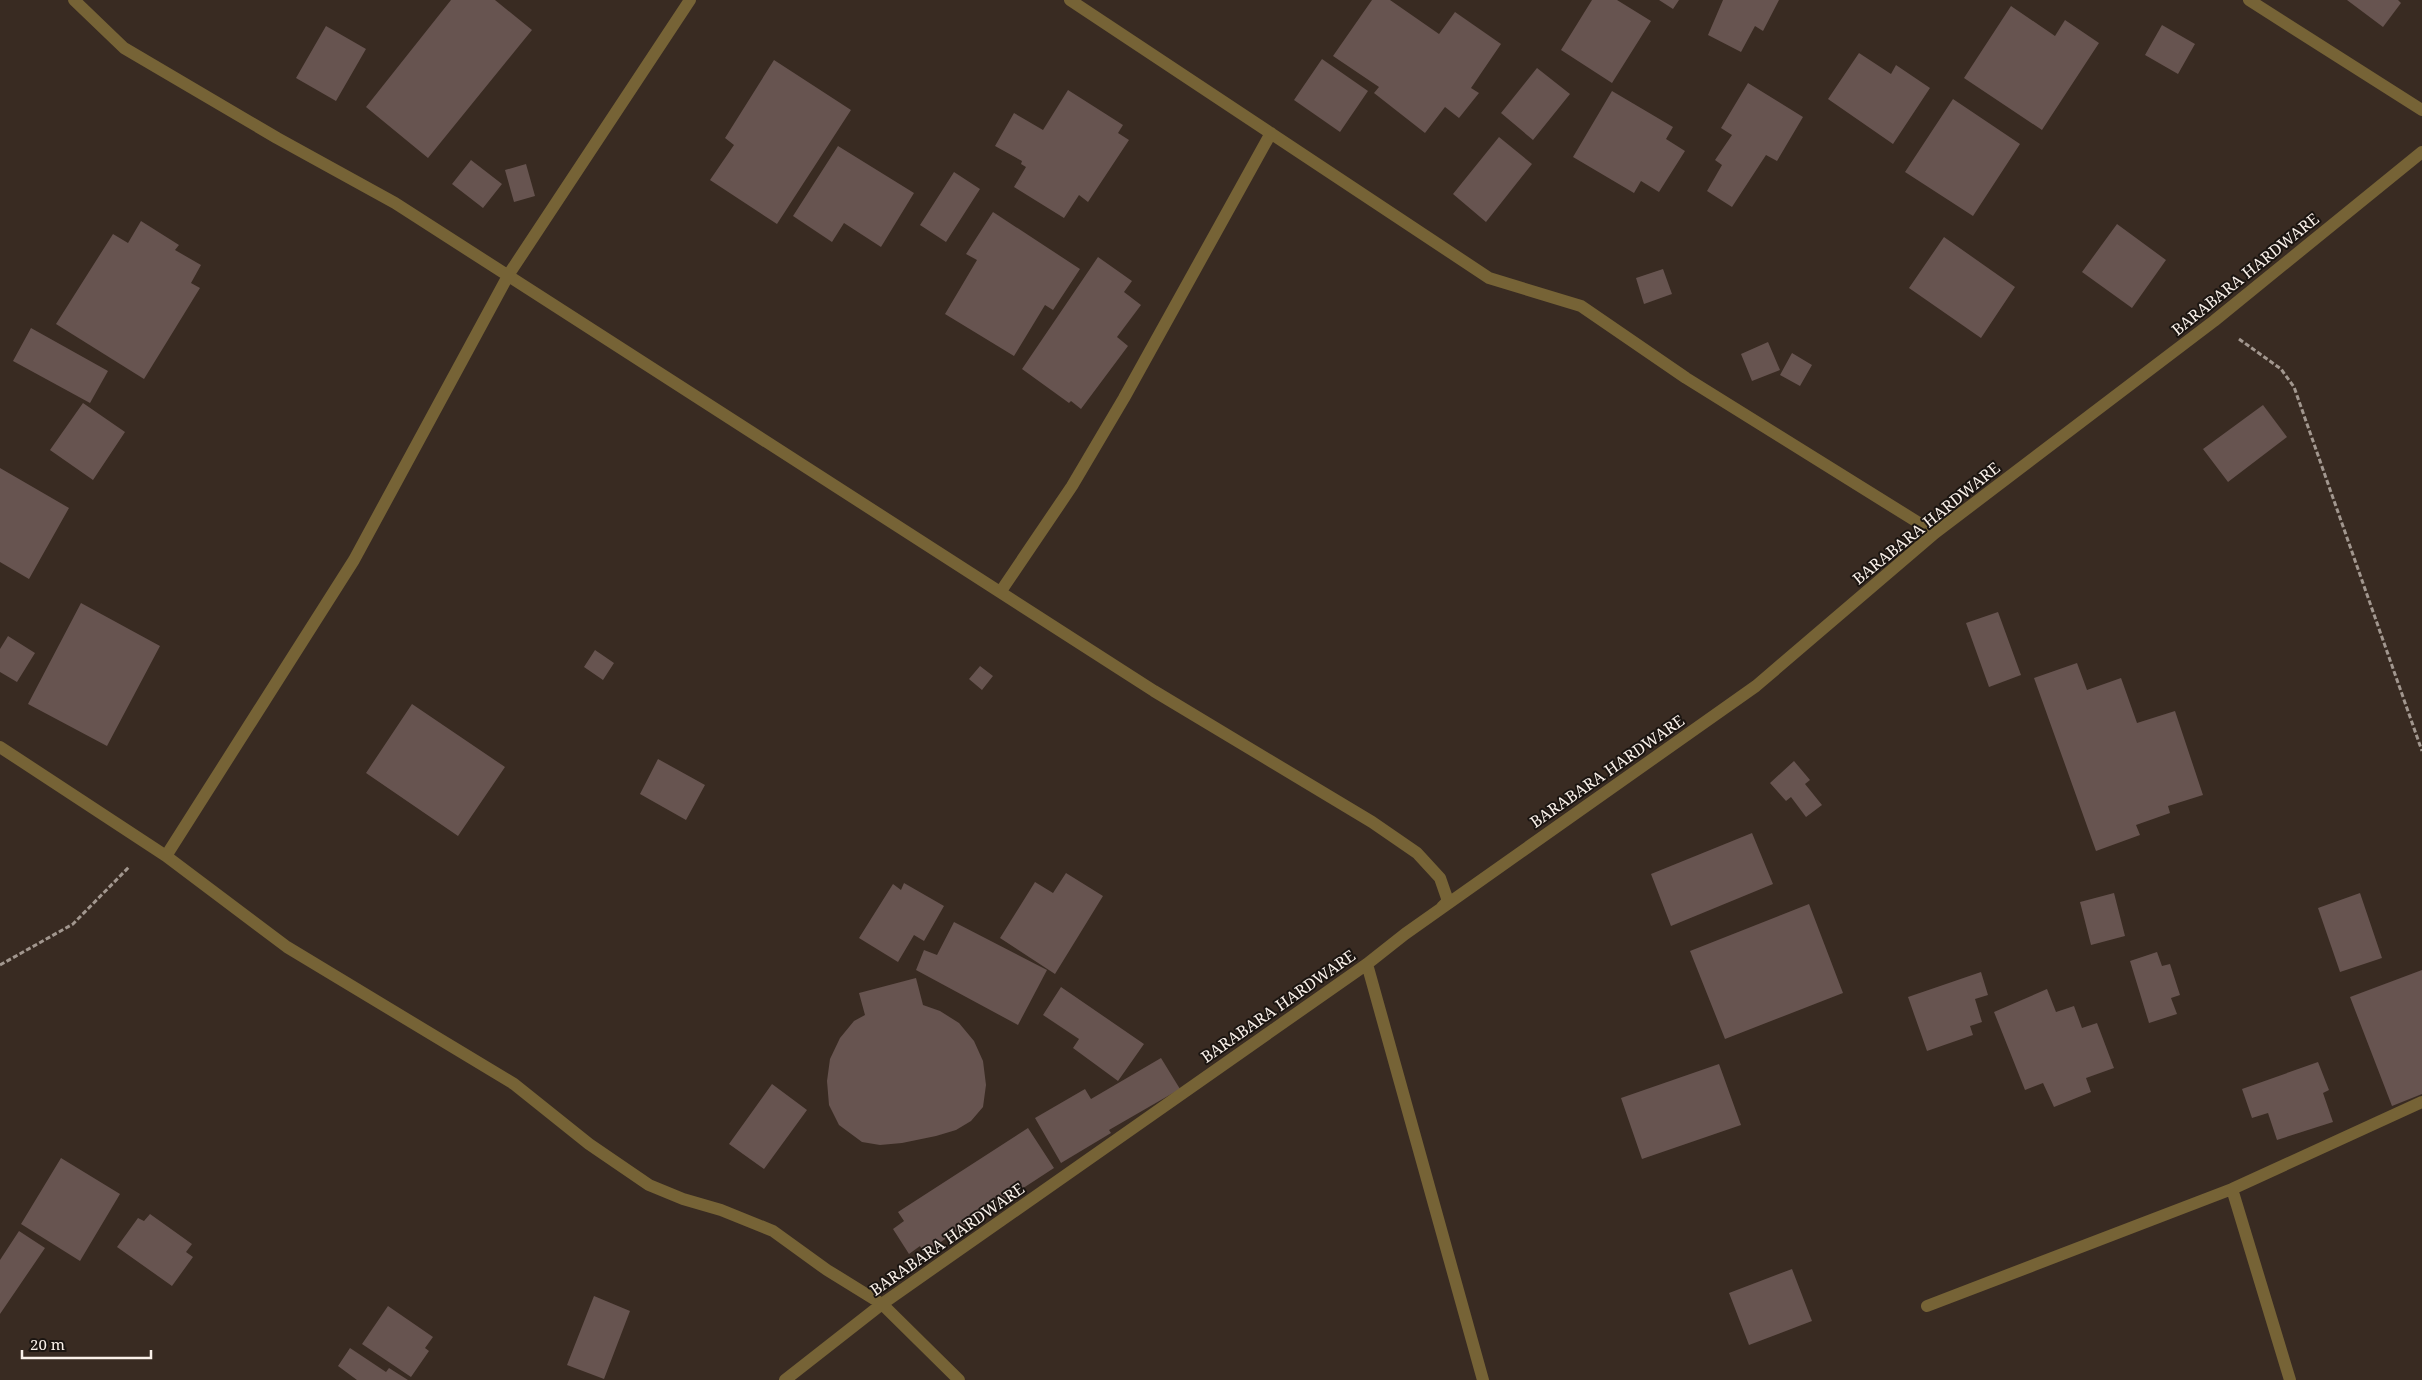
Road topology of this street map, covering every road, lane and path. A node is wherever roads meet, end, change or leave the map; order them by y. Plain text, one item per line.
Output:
1 (74, 0) edge
2 (690, 0) edge
3 (1070, 0) edge
4 (2249, 0) edge
5 (2422, 110) edge
6 (1271, 133) junction
7 (2422, 152) edge
8 (509, 274) junction
9 (2214, 321) junction
10 (1935, 533) junction
11 (1001, 591) junction
12 (0, 747) edge
13 (2422, 751) edge
14 (149, 844) junction
15 (166, 856) junction
16 (1440, 909) junction
17 (1367, 964) junction
18 (0, 965) edge
19 (2422, 1102) edge
20 (2232, 1189) junction
21 (882, 1304) junction
22 (1927, 1306) dead end
23 (784, 1380) edge
24 (959, 1380) edge
25 (1483, 1380) edge
26 (2290, 1380) edge

1 - 8 street
2 - 8 street
3 - 6 street
4 - 5 street
6 - 10 street
6 - 11 street
7 - 9 street, BARABARA HARDWARE
8 - 11 street
8 - 15 street
9 - 10 street, BARABARA HARDWARE
9 - 13 path
10 - 16 street, BARABARA HARDWARE
11 - 16 street
12 - 14 street
14 - 15 street
14 - 18 path
15 - 21 street
16 - 17 street, BARABARA HARDWARE
17 - 21 street, BARABARA HARDWARE
17 - 25 street
19 - 20 street
20 - 22 street
20 - 26 street
21 - 23 street, BARABARA HARDWARE
21 - 24 street

